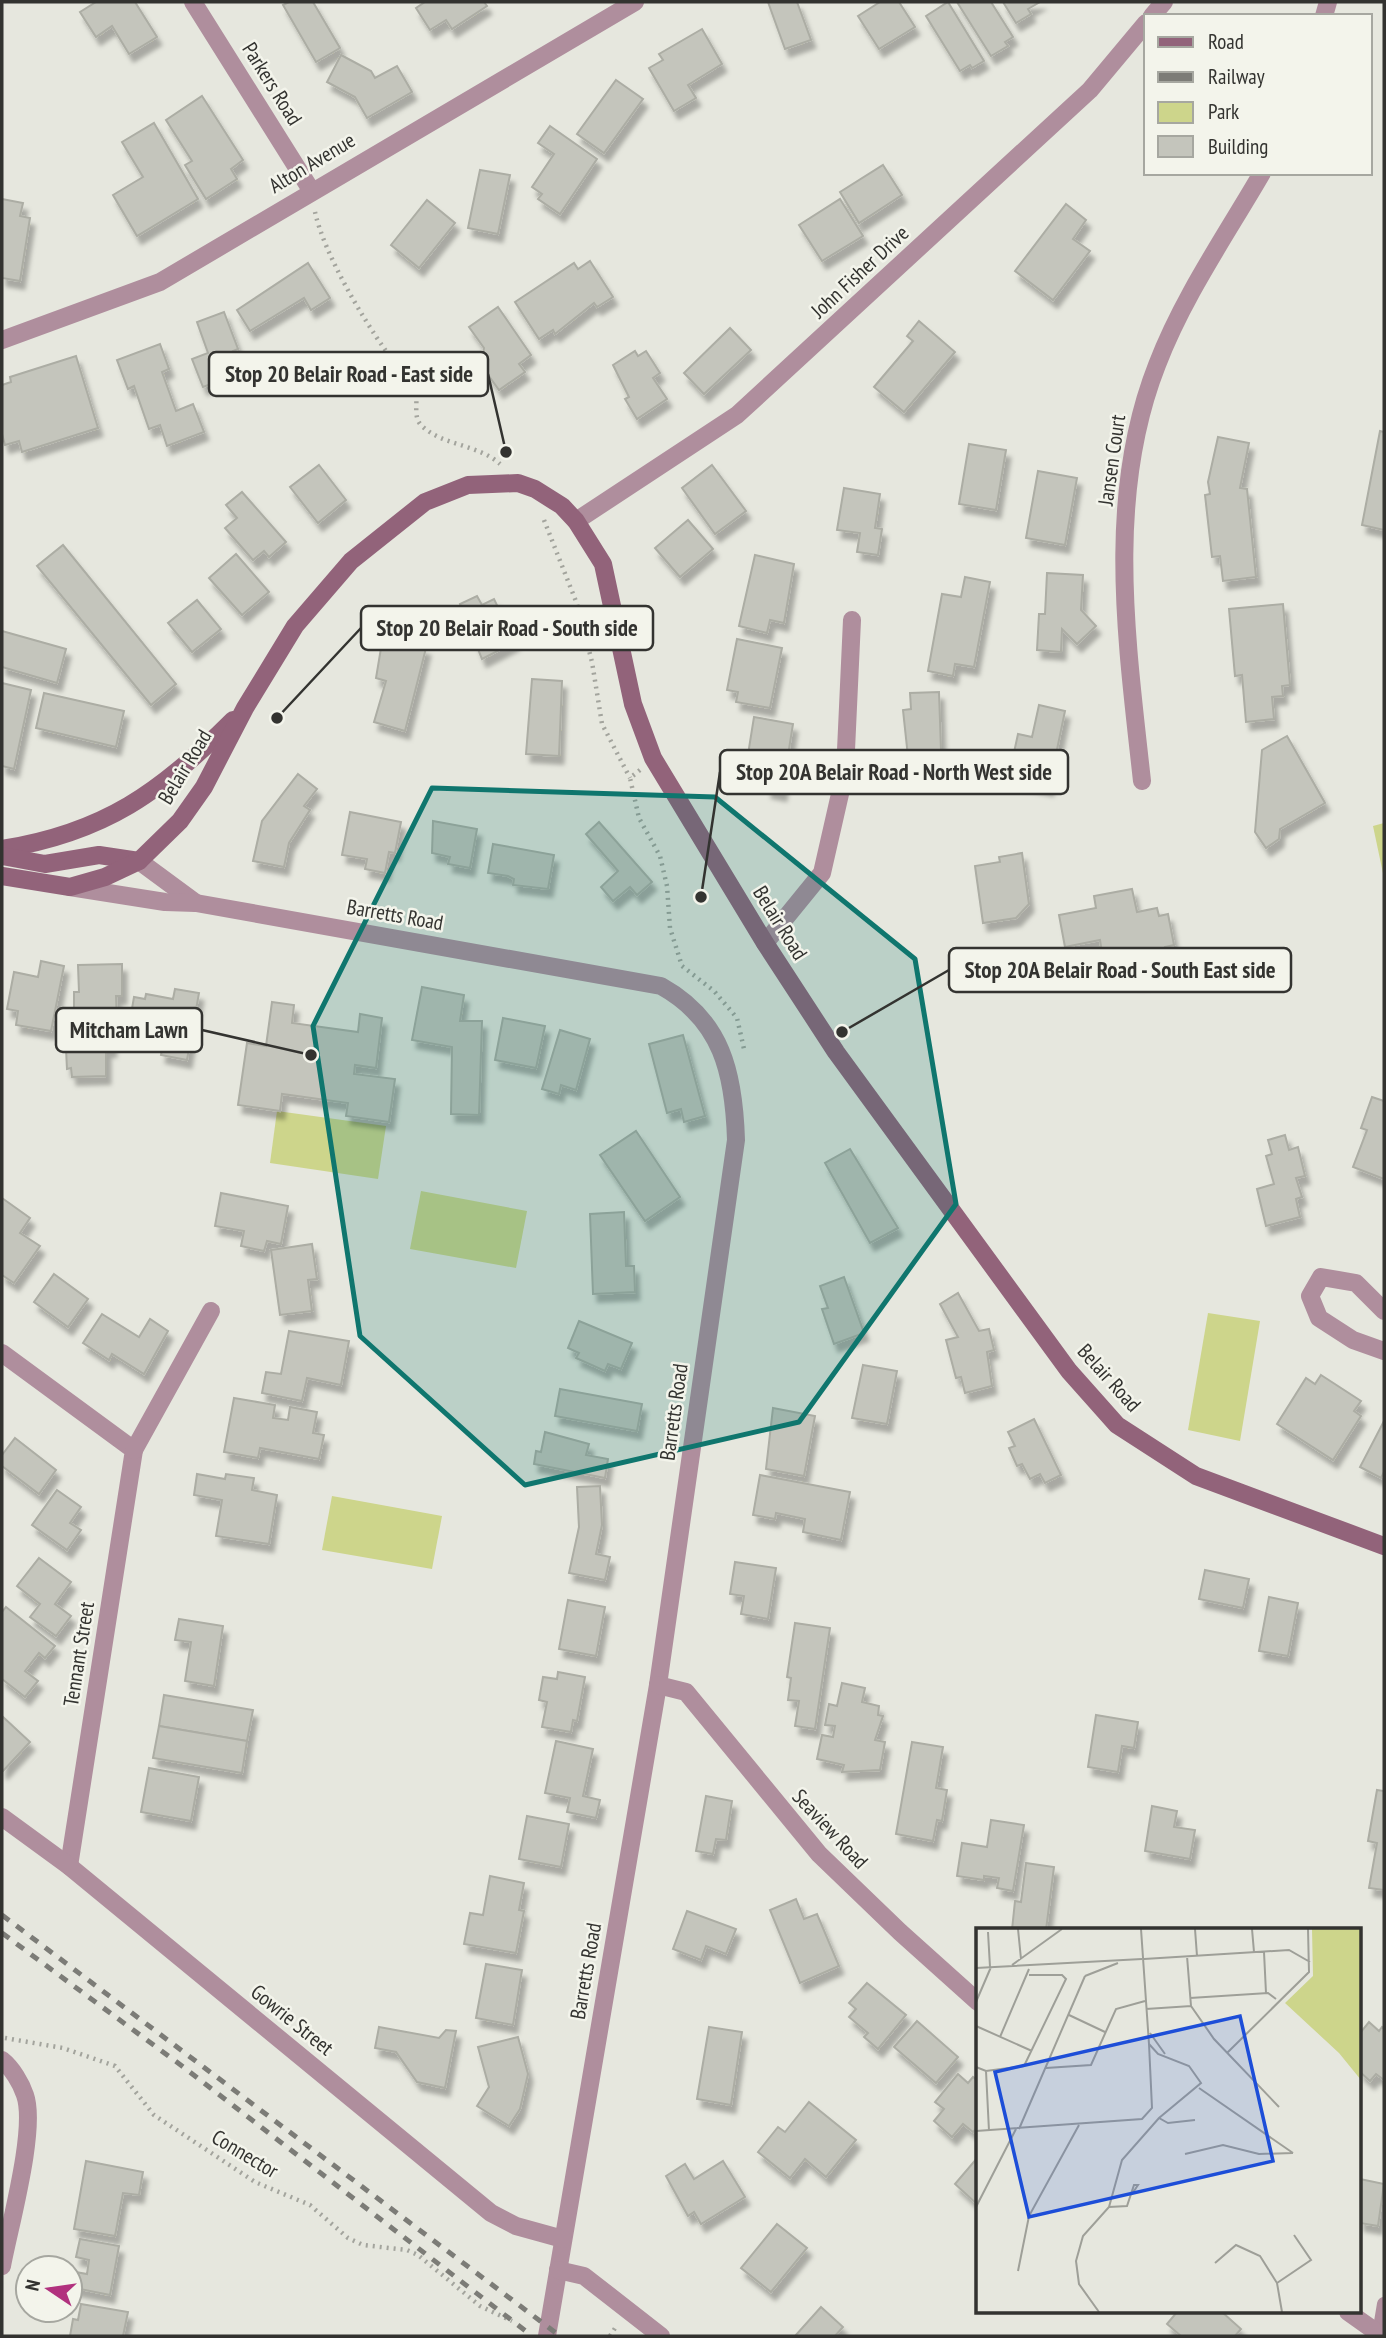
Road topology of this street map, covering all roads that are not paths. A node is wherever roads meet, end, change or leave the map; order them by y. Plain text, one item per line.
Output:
1 (194, 2) edge
2 (635, 2) edge
3 (1144, 25) edge
4 (1261, 175) edge
5 (311, 190) junction
6 (2, 340) edge
7 (576, 521) junction
8 (852, 620) dead end
9 (246, 708) junction
10 (1142, 781) dead end
11 (2, 849) edge
12 (2, 856) edge
13 (139, 862) junction
14 (2, 876) edge
15 (70, 887) junction
16 (196, 902) junction
17 (765, 943) junction
18 (211, 1311) dead end
19 (1384, 1311) edge
20 (1384, 1351) edge
21 (2, 1353) edge
22 (134, 1450) junction
23 (1384, 1546) edge
24 (657, 1685) junction
25 (2, 1817) edge
26 (69, 1866) junction
27 (976, 2000) edge
28 (2, 2060) edge
29 (563, 2239) junction
30 (2, 2266) edge
31 (558, 2270) junction
32 (1384, 2304) edge
33 (1351, 2314) edge
34 (1380, 2335) edge
35 (547, 2336) edge
36 (661, 2336) edge

1 - 5 street, Parkers Road
2 - 5 street, Alton Avenue
3 - 7 street, John Fisher Drive
4 - 10 street, Jansen Court
5 - 6 street, Alton Avenue
7 - 9 main road, Belair Road
7 - 17 main road, Belair Road
8 - 17 street
9 - 11 main road, Belair Road
9 - 13 main road, Belair Road
12 - 13 main road
13 - 15 main road, Belair Road
13 - 16 street, Barretts Road
14 - 15 main road, Belair Road
15 - 16 street, Barretts Road
16 - 24 street, Barretts Road
17 - 23 main road, Belair Road
18 - 22 street, Tennant Street
19 - 20 street
21 - 22 street
22 - 26 street, Tennant Street
24 - 27 street, Seaview Road
24 - 29 street, Barretts Road
25 - 26 street, Gowrie Street
26 - 29 street, Gowrie Street
28 - 30 street
29 - 31 street, Barretts Road
31 - 35 street, Barretts Road
31 - 36 street
32 - 34 lane
33 - 34 street

